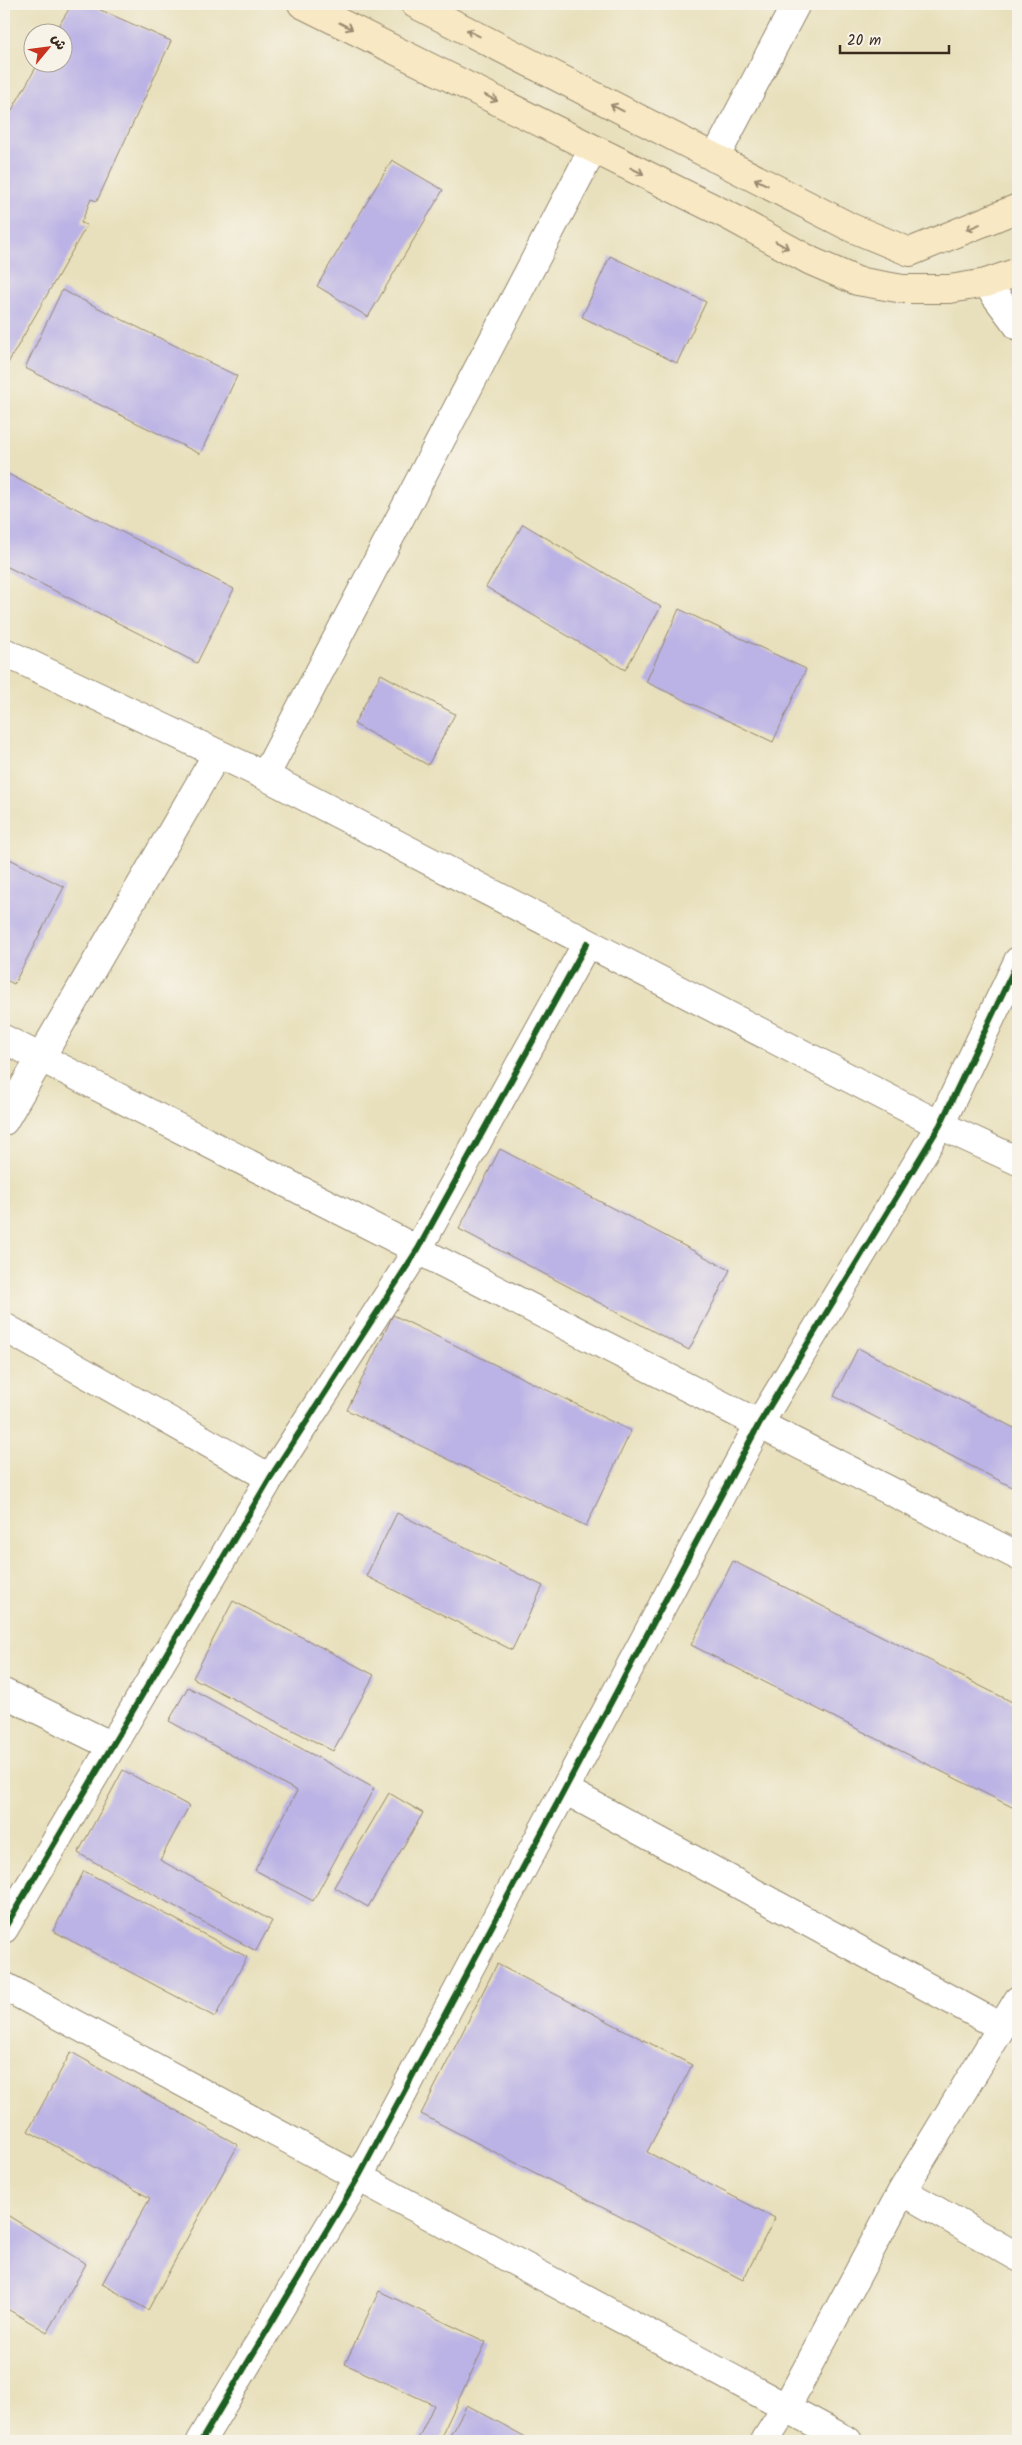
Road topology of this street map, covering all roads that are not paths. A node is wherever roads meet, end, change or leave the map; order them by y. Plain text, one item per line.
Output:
1 (302, 4) edge
2 (416, 4) edge
3 (796, 4) edge
4 (592, 149) junction
5 (715, 158) junction
6 (1018, 208) edge
7 (1018, 272) edge
8 (986, 283) junction
9 (1018, 326) edge
10 (4, 652) edge
11 (217, 754) junction
12 (265, 776) junction
13 (587, 943) junction
14 (1018, 961) edge
15 (4, 1040) edge
16 (39, 1058) junction
17 (4, 1121) edge
18 (940, 1126) junction
19 (1018, 1161) edge
20 (418, 1249) junction
21 (4, 1327) edge
22 (759, 1424) junction
23 (270, 1478) junction
24 (1018, 1556) edge
25 (4, 1693) edge
26 (112, 1746) junction
27 (565, 1790) junction
28 (4, 1930) edge
29 (4, 1986) edge
30 (1018, 2000) edge
31 (1002, 2028) junction
32 (359, 2176) junction
33 (902, 2191) junction
34 (1018, 2257) edge
35 (787, 2406) junction
36 (201, 2441) edge
37 (765, 2441) edge
38 (848, 2441) edge

1 -> 4 street
5 -> 2 street
3 - 5 street
4 -> 8 street
4 - 12 street
6 -> 5 street
7 - 8 street
8 - 9 street
10 - 11 street
11 - 12 street
11 - 16 street
12 - 13 street
13 - 18 street
13 - 20 street
14 - 18 street
15 - 16 street
16 - 17 street
16 - 20 street
18 - 19 street
18 - 22 street
20 - 22 street
20 - 23 street
21 - 23 street
22 - 24 street
22 - 27 street
23 - 26 street
25 - 26 street
26 - 28 street
27 - 31 street
27 - 32 street
29 - 32 street
30 - 31 street
31 - 33 street
32 - 35 street
32 - 36 street
33 - 34 street
33 - 35 street
35 - 37 street
35 - 38 street

